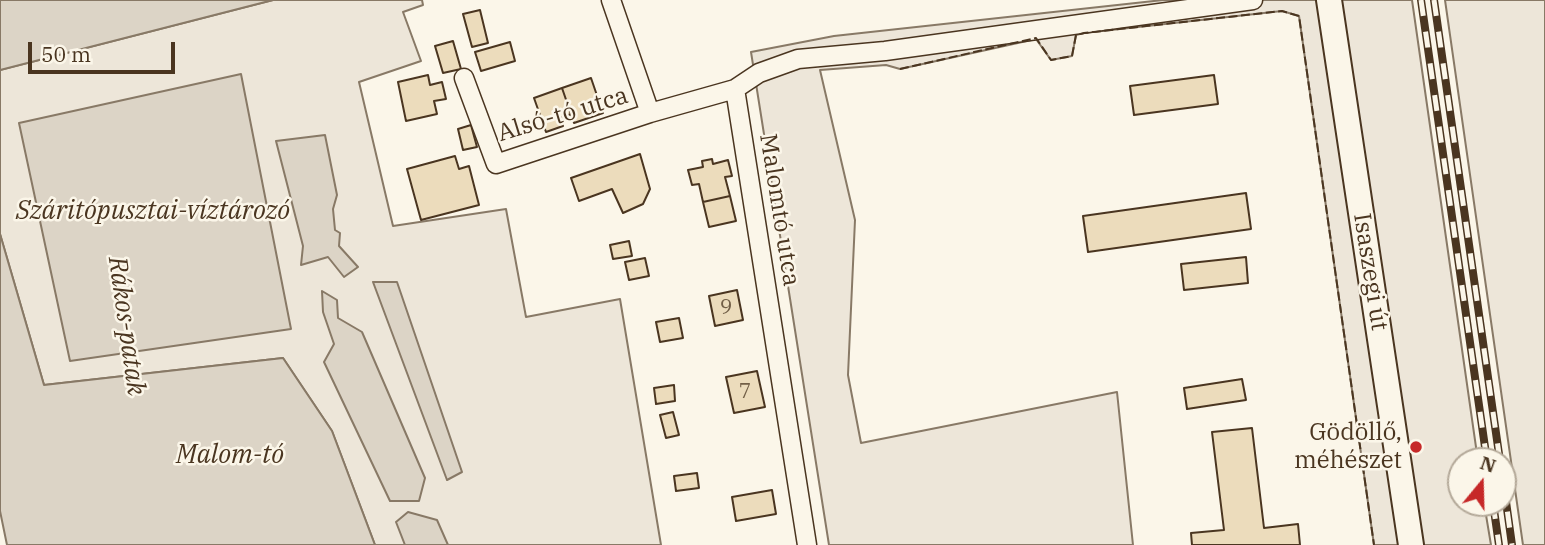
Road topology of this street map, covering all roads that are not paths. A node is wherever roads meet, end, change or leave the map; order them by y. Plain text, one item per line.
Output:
1 (611, 0) edge
2 (1253, 0) edge
3 (1328, 0) edge
4 (464, 78) dead end
5 (735, 89) junction
6 (650, 113) junction
7 (807, 545) edge
8 (1411, 545) edge

1 - 6 street
2 - 5 street
3 - 8 main road, Isaszegi út
4 - 6 street, Alsó-tó utca
5 - 6 street
5 - 7 street, Malomtó utca

